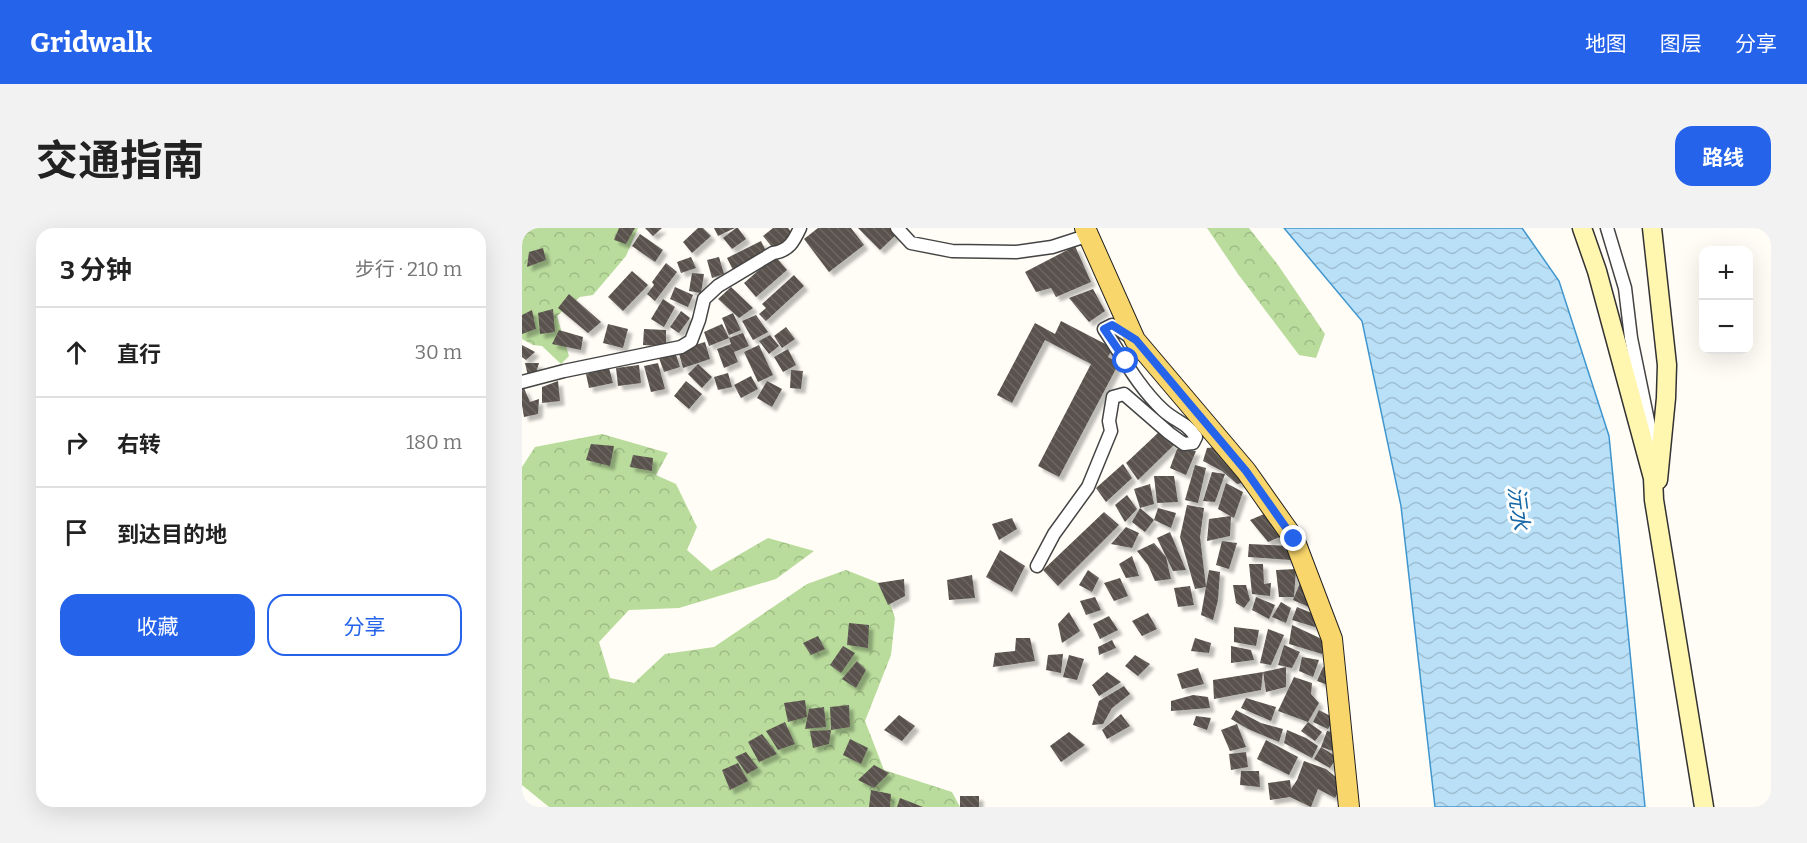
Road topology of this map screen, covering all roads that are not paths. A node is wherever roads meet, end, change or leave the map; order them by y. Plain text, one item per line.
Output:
1 (800, 228) edge
2 (897, 228) edge
3 (1582, 228) edge
4 (1607, 228) edge
5 (1652, 228) edge
6 (1087, 231) edge
7 (1136, 340) junction
8 (522, 382) edge
9 (1659, 475) junction
10 (1654, 500) junction
11 (1037, 566) dead end
12 (1349, 807) edge
13 (1704, 807) edge

1 - 8 street
2 - 6 street
3 - 10 street
4 - 9 street
5 - 9 street
6 - 7 main road
7 - 11 street
7 - 12 main road
9 - 10 street
10 - 13 street

